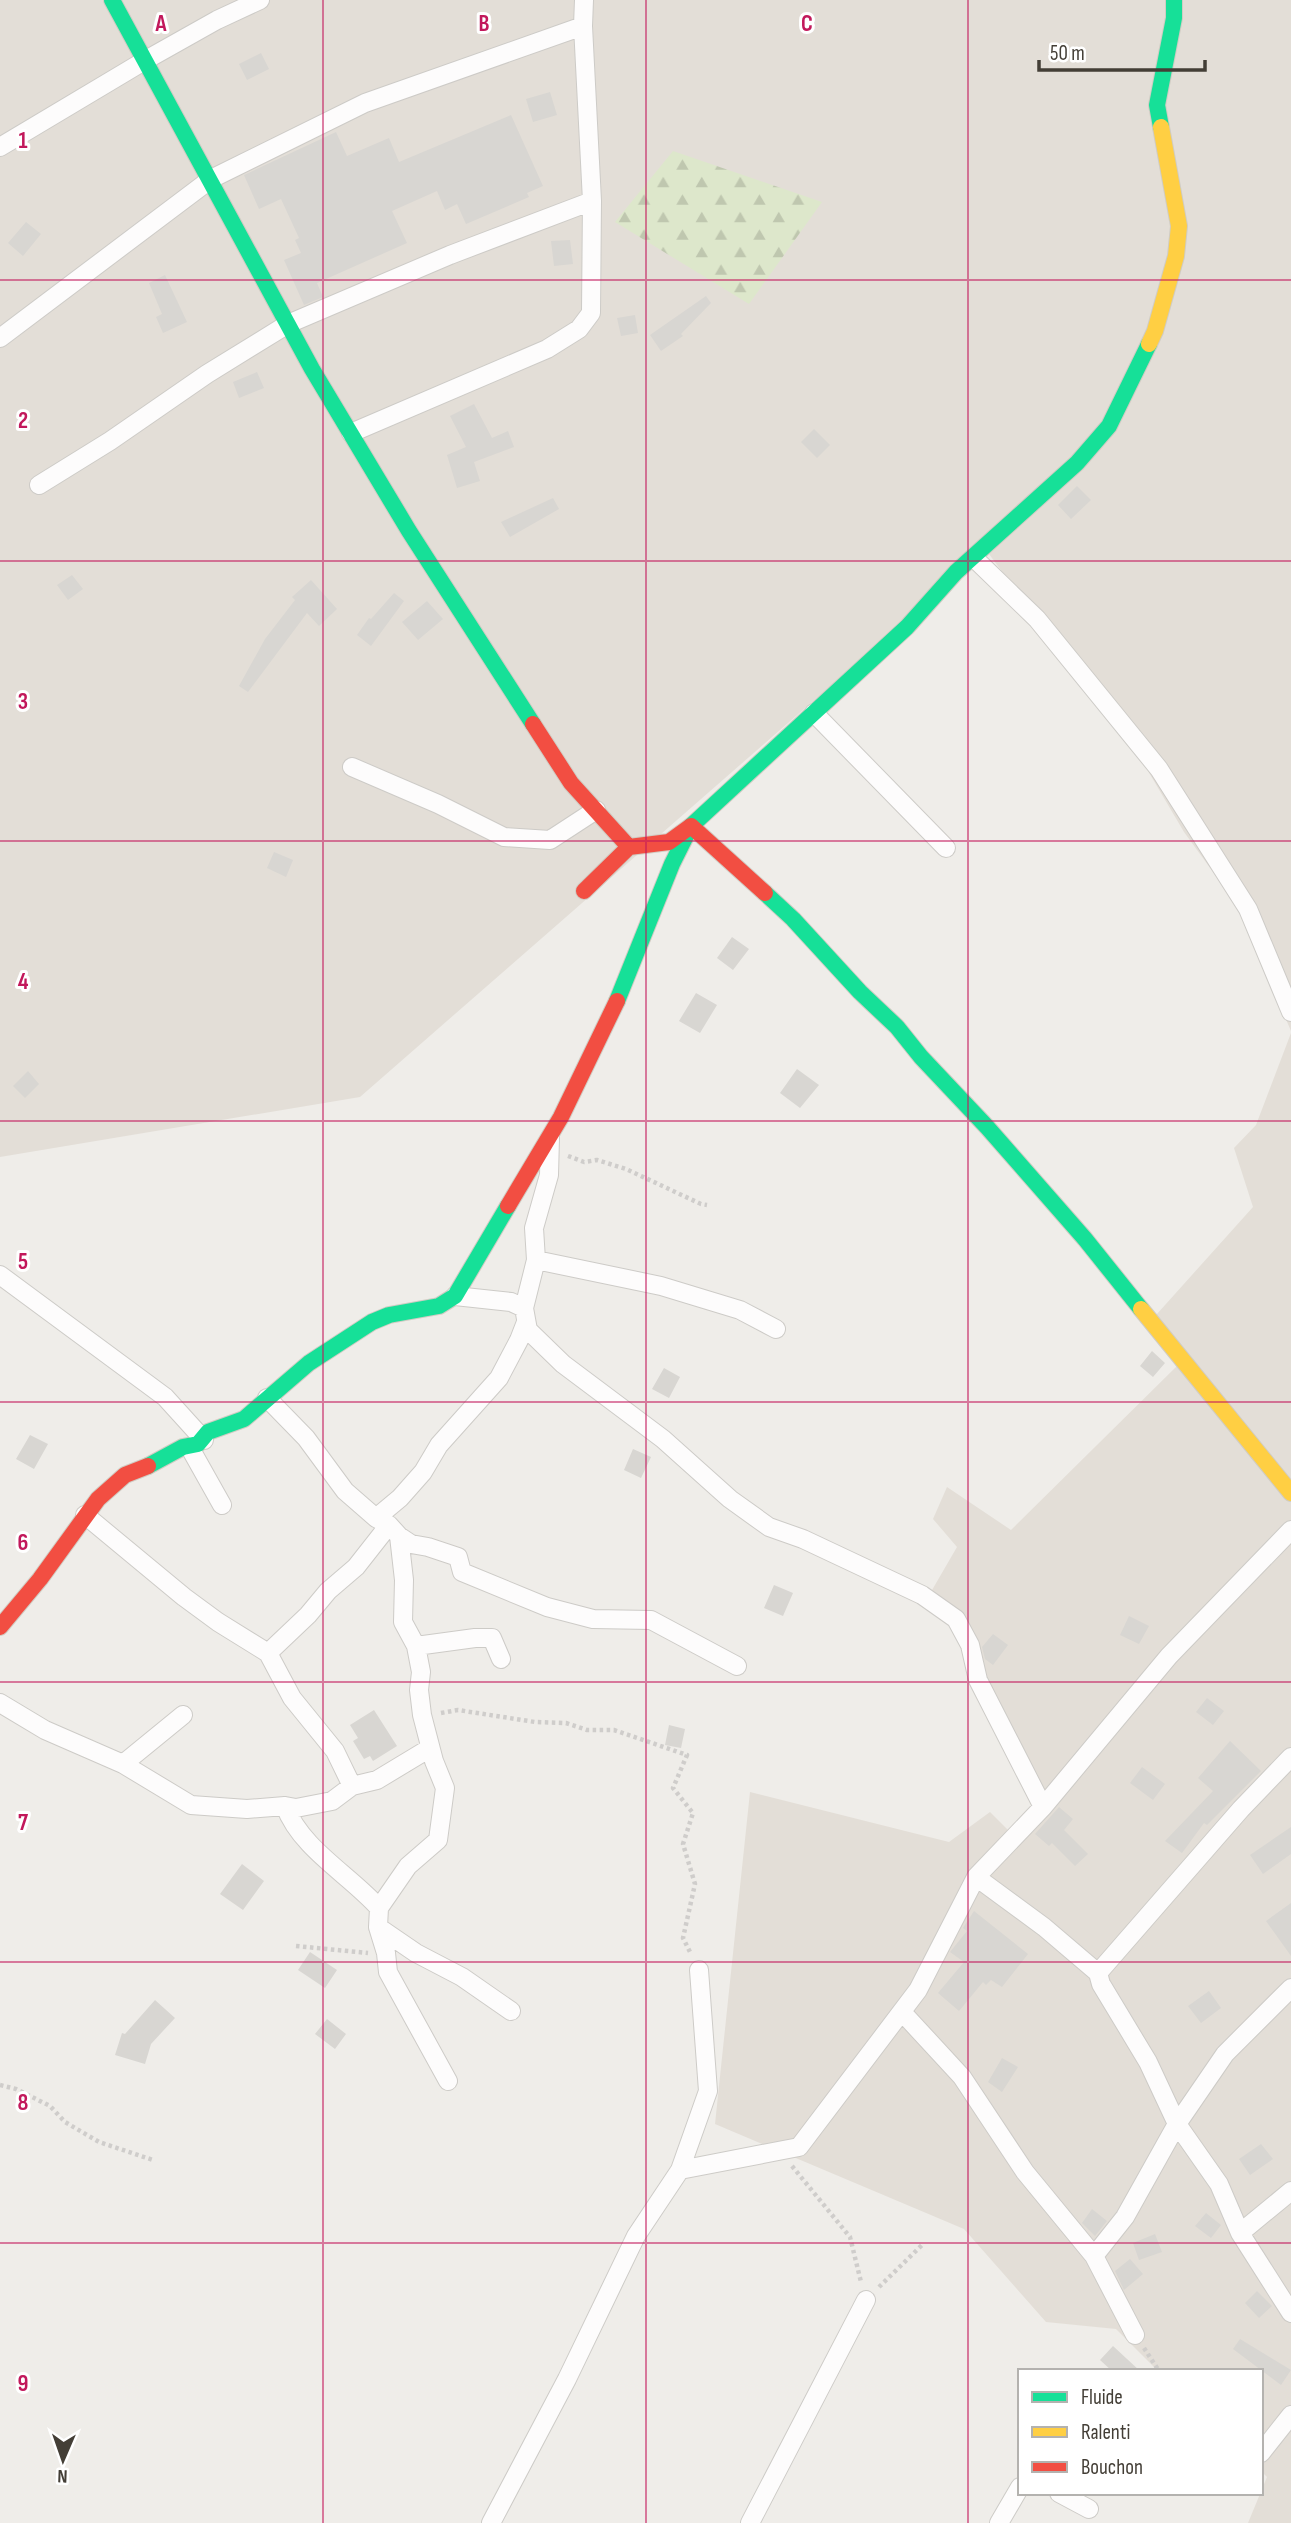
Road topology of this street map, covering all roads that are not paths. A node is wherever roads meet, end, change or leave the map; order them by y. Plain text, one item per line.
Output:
1 (111, 0) edge
2 (260, 0) edge
3 (584, 0) edge
4 (1174, 0) edge
5 (583, 26) junction
6 (144, 61) junction
7 (0, 147) edge
8 (211, 179) junction
9 (592, 201) junction
10 (288, 324) junction
11 (0, 338) edge
12 (351, 433) junction
13 (38, 485) dead end
14 (974, 558) junction
15 (814, 713) junction
16 (352, 766) dead end
17 (596, 810) junction
18 (691, 826) junction
19 (629, 847) junction
20 (946, 848) dead end
21 (584, 891) dead end
22 (1291, 1012) edge
23 (551, 1132) junction
24 (536, 1259) junction
25 (0, 1275) edge
26 (455, 1296) junction
27 (525, 1315) junction
28 (775, 1329) dead end
29 (267, 1398) junction
30 (197, 1444) junction
31 (1291, 1493) edge
32 (222, 1505) dead end
33 (85, 1515) junction
34 (388, 1526) junction
35 (1291, 1530) edge
36 (0, 1627) edge
37 (416, 1646) junction
38 (268, 1653) junction
39 (501, 1659) dead end
40 (737, 1666) dead end
41 (0, 1703) edge
42 (183, 1715) dead end
43 (430, 1748) junction
44 (1291, 1757) edge
45 (122, 1764) junction
46 (352, 1786) junction
47 (285, 1806) junction
48 (1043, 1807) junction
49 (976, 1877) junction
50 (379, 1908) junction
51 (378, 1927) junction
52 (699, 1970) road end
53 (1098, 1973) junction
54 (1291, 1988) edge
55 (512, 2011) dead end
56 (902, 2012) junction
57 (448, 2081) dead end
58 (1177, 2124) junction
59 (680, 2170) junction
60 (1291, 2191) edge
61 (1240, 2233) junction
62 (1094, 2256) junction
63 (866, 2300) road end
64 (1291, 2313) edge
65 (1135, 2335) road end
66 (1291, 2415) edge
67 (1263, 2450) edge
68 (1018, 2490) edge
69 (1063, 2495) edge
70 (1089, 2509) dead end
71 (491, 2523) edge
72 (750, 2523) edge
73 (999, 2523) edge

1 - 6 street
2 - 6 street
3 - 5 street
4 - 14 street
5 - 8 street
5 - 9 street
6 - 7 street
6 - 8 street
8 - 10 street
8 - 11 street
9 - 10 street
9 - 12 street
10 - 12 street
10 - 13 street
12 - 17 street
14 - 15 street
14 - 22 street
15 - 18 street
15 - 20 street
16 - 17 street
17 - 19 street
18 - 19 street
18 - 23 street
18 - 31 street
19 - 21 street
23 - 24 street
23 - 26 street
24 - 27 street
24 - 28 street
25 - 30 street
26 - 27 street
26 - 29 street
27 - 34 street
27 - 48 street
29 - 30 street
29 - 34 street
30 - 32 street
30 - 33 street
33 - 36 street
33 - 38 street
34 - 37 street
34 - 38 street
34 - 40 street
35 - 48 street
37 - 39 street
37 - 43 street
38 - 46 street
41 - 45 street
42 - 45 street
43 - 46 street
43 - 50 street
44 - 53 street
45 - 47 street
46 - 47 street
47 - 50 street
48 - 49 street
49 - 53 street
49 - 56 street
50 - 51 street
51 - 55 street
51 - 57 street
52 - 59 street
53 - 58 street
54 - 58 street
56 - 59 street
56 - 62 street
58 - 61 street
58 - 62 street
59 - 71 street
60 - 61 street
61 - 64 street
62 - 65 street
63 - 72 street
66 - 67 street
68 - 73 street
69 - 70 street

